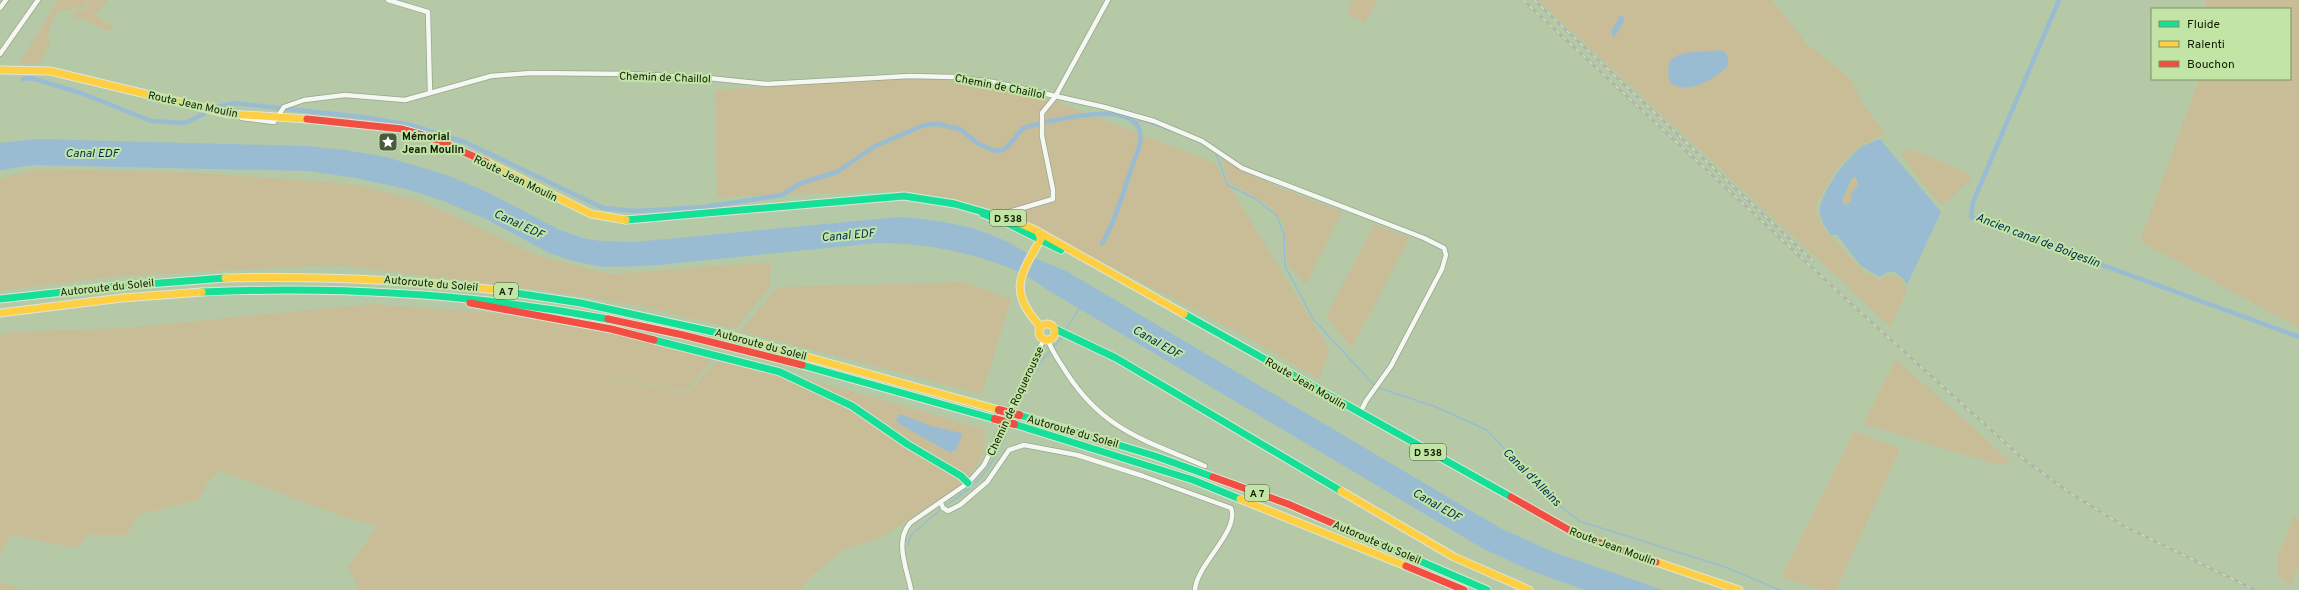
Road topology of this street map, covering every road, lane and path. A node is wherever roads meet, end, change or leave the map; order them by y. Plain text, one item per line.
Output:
1 (6, 0) edge
2 (38, 0) edge
3 (388, 0) edge
4 (1108, 0) edge
5 (0, 8) edge
6 (0, 54) edge
7 (0, 70) edge
8 (430, 93) junction
9 (1055, 97) junction
10 (281, 112) junction
11 (871, 198) junction
12 (1005, 220) junction
13 (1038, 235) junction
14 (1131, 285) junction
15 (427, 294) junction
16 (0, 299) edge
17 (1, 313) edge
18 (1041, 327) junction
19 (1053, 336) junction
20 (1360, 413) junction
21 (1205, 466) dead end
22 (968, 483) junction
23 (941, 503) junction
24 (1432, 576) junction
25 (912, 590) edge
26 (1195, 590) edge
27 (1458, 590) edge
28 (1464, 590) edge
29 (1487, 590) edge
30 (1529, 590) edge
31 (1739, 590) edge

1 - 5 street
2 - 6 street
3 - 8 street
4 - 9 street
7 - 10 main road, Route Jean Moulin / D 538
8 - 9 street, Chemin de Chaillol
8 - 10 street, Chemin de Chaillol
9 - 12 street
9 - 20 street, Chemin de Chaillol
10 - 11 main road, Route Jean Moulin / D 538
11 - 12 main road, Route Jean Moulin / D 538
11 - 12 main road, Route Jean Moulin / D 538
12 - 13 main road, Route Jean Moulin / D 538
13 - 14 main road, D 538
13 - 14 main road, Route Jean Moulin / D 538
13 - 18 main road
14 - 20 main road, Route Jean Moulin / D 538
15 - 17 main road, Autoroute du Soleil / A 7
15 - 22 main road
15 - 24 main road, Autoroute du Soleil / A 7, bridge
16 - 29 main road, Autoroute du Soleil / A 7, bridge
18 - 19 main road
18 - 19 main road
19 - 21 street
19 - 22 street, Chemin de Roquerousse
19 - 30 main road
20 - 31 main road, Route Jean Moulin / D 538
22 - 23 street, Chemin de Roquerousse
23 - 25 street, Chemin de Roquerousse
23 - 26 street
24 - 27 main road
24 - 28 main road, Autoroute du Soleil / A 7

